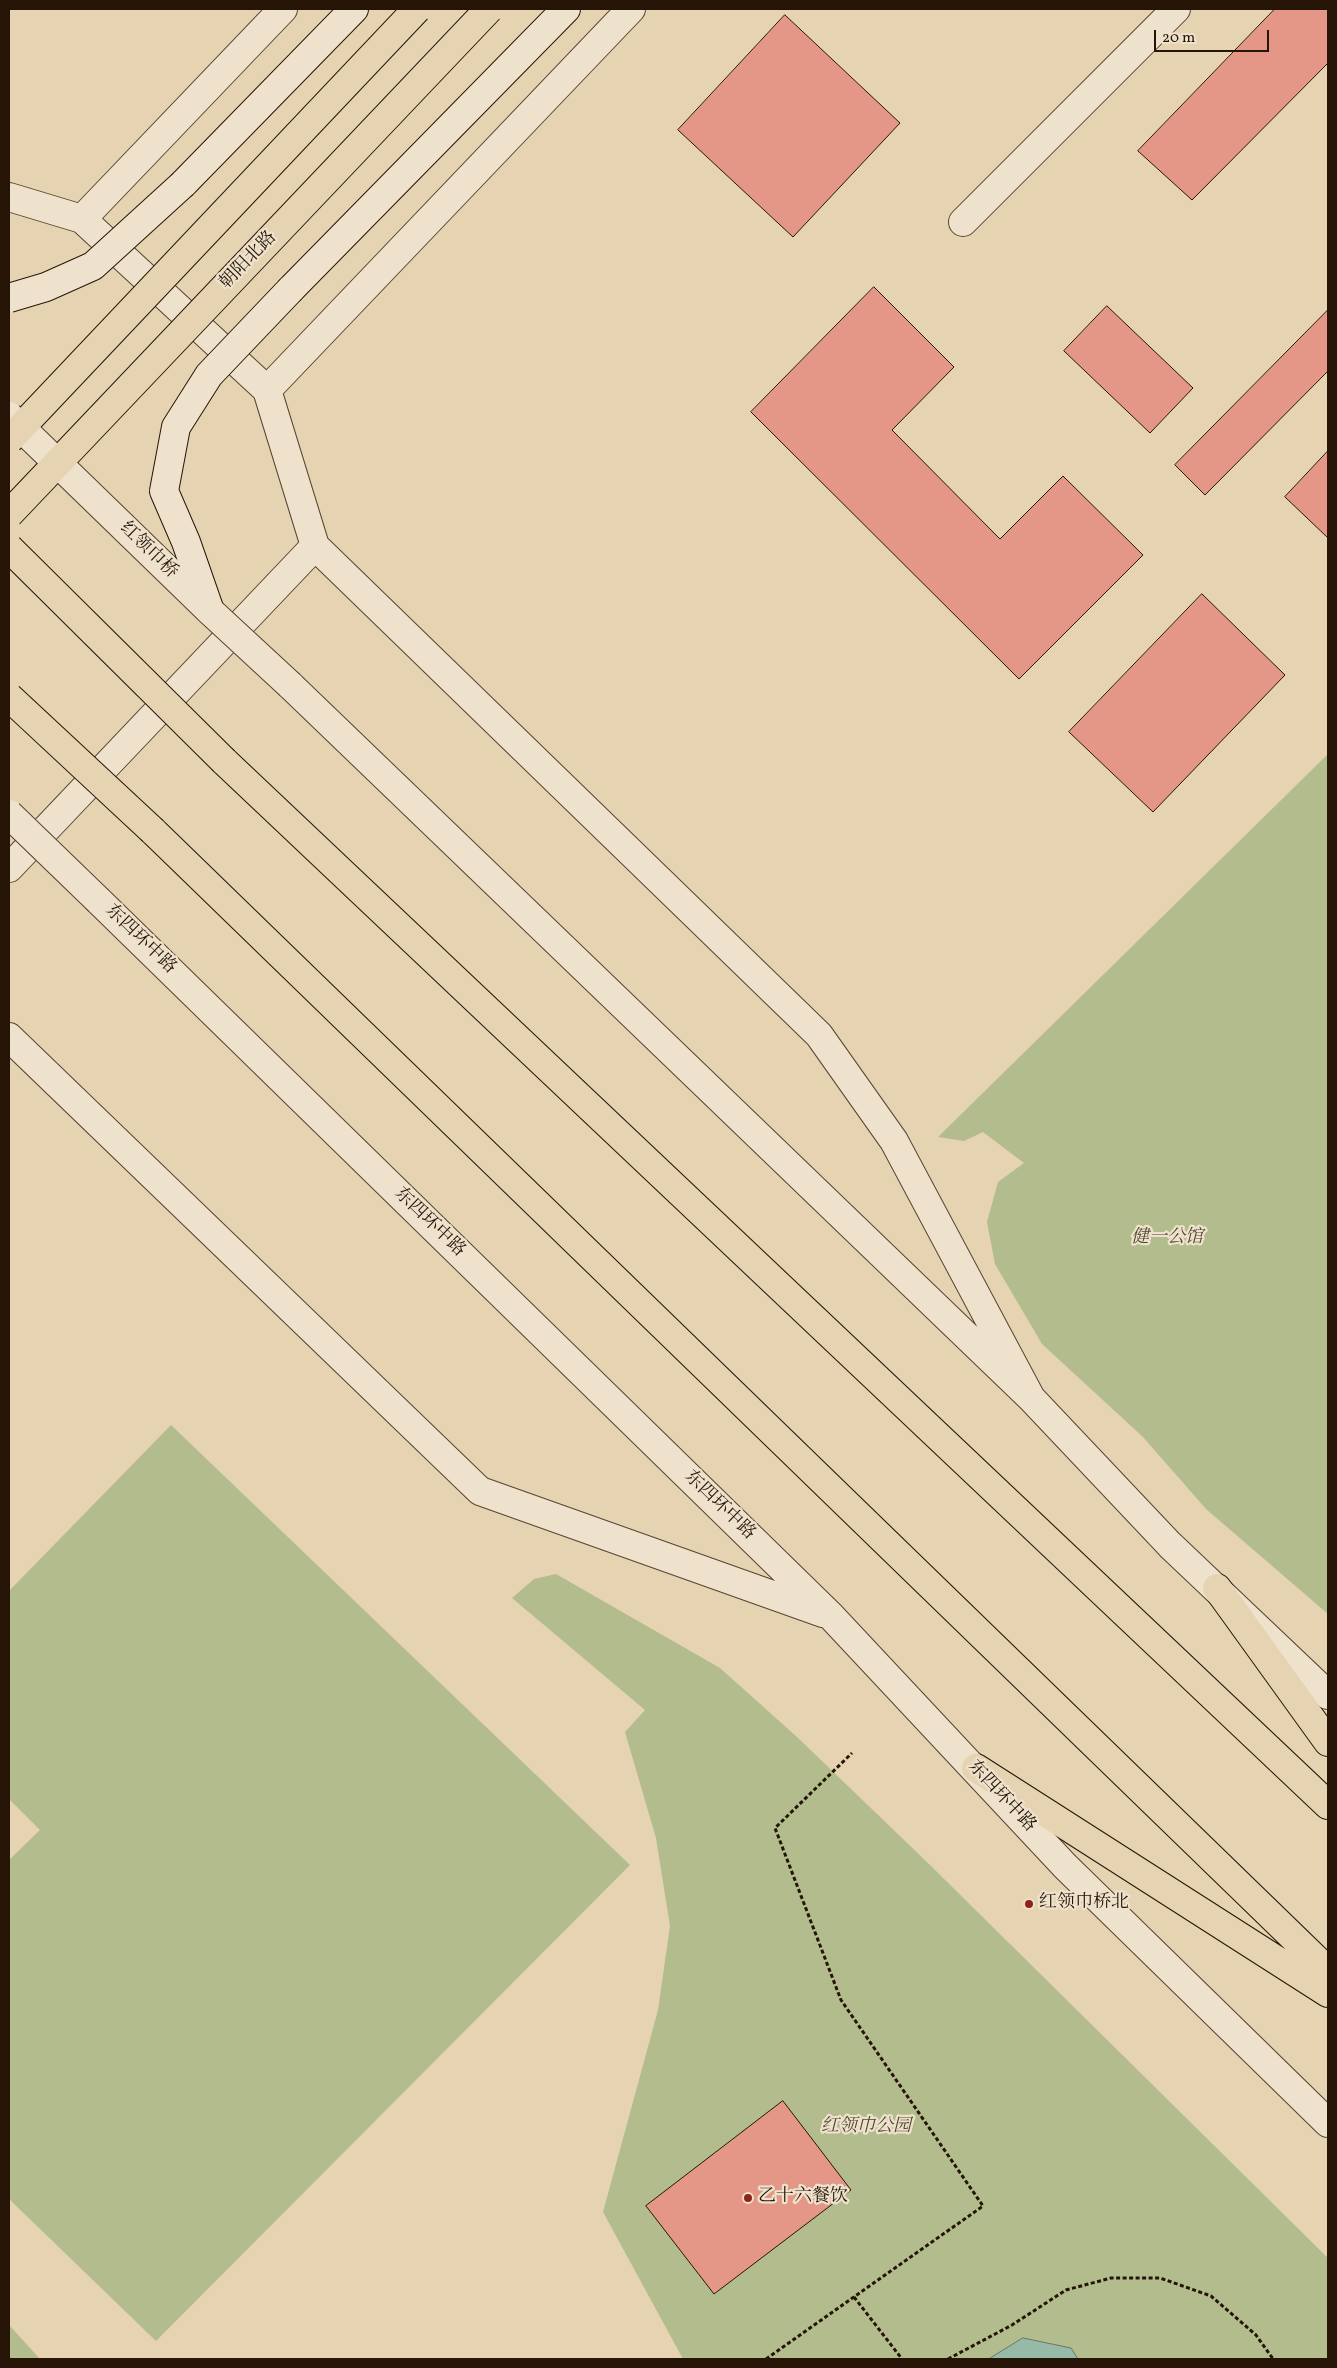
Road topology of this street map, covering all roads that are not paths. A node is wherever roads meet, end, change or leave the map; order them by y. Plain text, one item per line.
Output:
1 (282, 9) edge
2 (354, 9) edge
3 (417, 9) edge
4 (489, 9) edge
5 (566, 9) edge
6 (631, 9) edge
7 (1176, 9) edge
8 (9, 197) edge
9 (82, 218) junction
10 (963, 222) dead end
11 (9, 298) edge
12 (267, 390) junction
13 (9, 416) edge
14 (9, 440) edge
15 (9, 514) edge
16 (315, 546) junction
17 (9, 548) edge
18 (210, 611) junction
19 (9, 697) edge
20 (11, 818) edge
21 (9, 868) edge
22 (9, 1037) edge
23 (1031, 1398) junction
24 (1217, 1588) junction
25 (831, 1616) junction
26 (1328, 1695) edge
27 (1328, 1742) edge
28 (976, 1768) junction
29 (1328, 1805) edge
30 (1328, 1972) edge
31 (1328, 1992) edge
32 (1328, 2123) edge

1 - 9 street
2 - 11 street, bridge
3 - 14 main road, bridge
4 - 15 main road, 朝阳北路, bridge
5 - 18 street, bridge
6 - 12 street
7 - 10 street
8 - 9 street
9 - 12 street
12 - 16 street
13 - 18 street, 红领巾桥, bridge
16 - 21 street
16 - 23 street
17 - 29 main road, bridge
18 - 23 street, 红领巾桥, bridge
19 - 30 main road, bridge
20 - 25 street, 东四环中路, bridge
22 - 25 street
23 - 24 street
24 - 26 street
24 - 27 main road
25 - 28 street, 东四环中路
28 - 31 main road
28 - 32 street, 东四环中路

